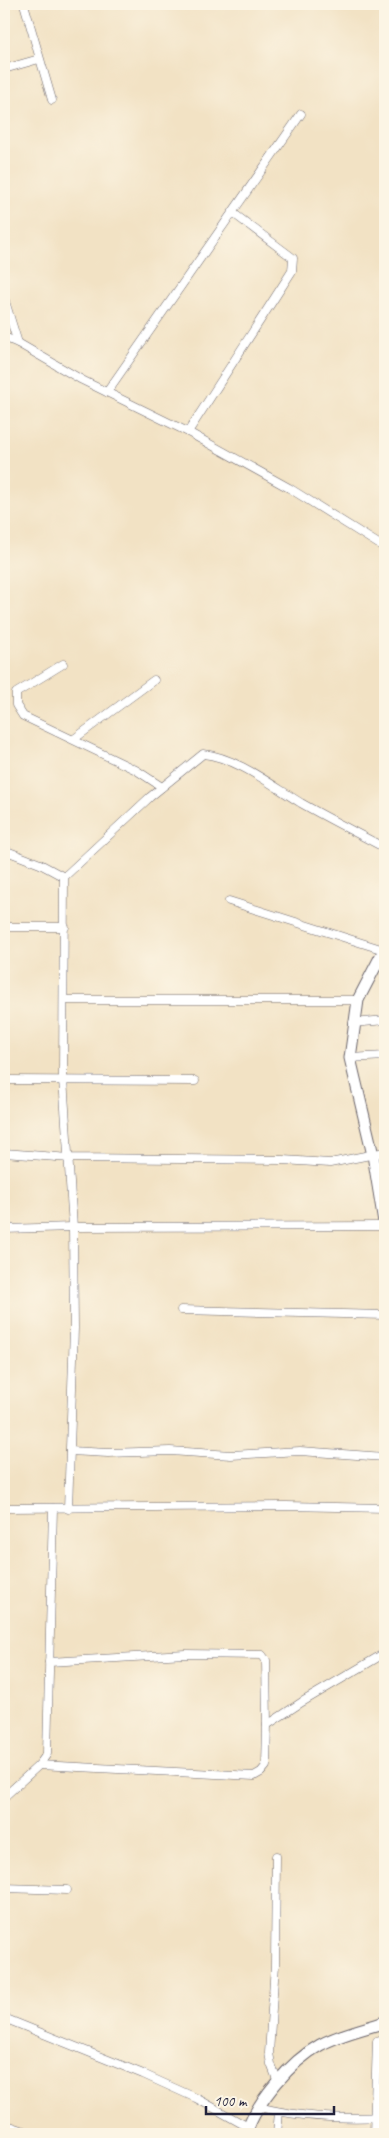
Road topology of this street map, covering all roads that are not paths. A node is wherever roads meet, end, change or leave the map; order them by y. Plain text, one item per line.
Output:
1 (24, 4) edge
2 (39, 59) junction
3 (4, 69) edge
4 (52, 100) dead end
5 (301, 114) dead end
6 (233, 212) junction
7 (4, 298) edge
8 (4, 337) edge
9 (18, 343) junction
10 (107, 392) junction
11 (188, 432) junction
12 (385, 548) edge
13 (63, 664) dead end
14 (154, 680) dead end
15 (74, 739) junction
16 (162, 787) junction
17 (385, 848) edge
18 (4, 850) edge
19 (64, 877) junction
20 (228, 901) dead end
21 (4, 927) edge
22 (65, 927) junction
23 (384, 949) edge
24 (64, 1000) junction
25 (358, 1000) junction
26 (385, 1020) edge
27 (354, 1023) junction
28 (385, 1056) edge
29 (350, 1058) junction
30 (63, 1079) junction
31 (4, 1080) edge
32 (194, 1081) dead end
33 (385, 1152) edge
34 (4, 1154) edge
35 (373, 1155) junction
36 (70, 1158) junction
37 (73, 1226) junction
38 (385, 1227) edge
39 (4, 1229) edge
40 (181, 1310) dead end
41 (385, 1315) edge
42 (70, 1451) junction
43 (385, 1457) edge
44 (4, 1508) edge
45 (53, 1508) junction
46 (385, 1508) edge
47 (68, 1509) junction
48 (385, 1654) edge
49 (49, 1662) junction
50 (267, 1725) junction
51 (39, 1764) junction
52 (4, 1797) edge
53 (276, 1856) dead end
54 (4, 1888) edge
55 (67, 1890) dead end
56 (4, 2018) edge
57 (385, 2022) edge
58 (377, 2041) dead end
59 (278, 2082) junction
60 (259, 2107) junction
61 (278, 2112) junction
62 (374, 2118) junction
63 (385, 2118) edge
64 (4, 2124) edge
65 (247, 2131) edge
66 (33, 2134) edge
67 (278, 2134) edge
68 (374, 2134) edge

1 - 2 street
2 - 3 street
2 - 4 street
5 - 6 street
6 - 10 street
6 - 11 street
7 - 9 street
8 - 9 street
9 - 10 street
10 - 11 street
11 - 12 street
13 - 15 street
14 - 15 street
15 - 16 street
16 - 17 street
16 - 19 street
18 - 19 street
19 - 22 street
20 - 23 street
21 - 22 street
22 - 24 street
23 - 25 main road
24 - 25 street
24 - 30 street
25 - 27 main road
26 - 27 street
27 - 29 main road
28 - 29 street
29 - 35 main road
30 - 31 street
30 - 32 street
30 - 36 street
33 - 35 street
34 - 36 street
35 - 36 street
35 - 38 main road
36 - 37 street
37 - 38 street
37 - 39 street
37 - 42 street
40 - 41 street
42 - 43 street
42 - 47 street
44 - 45 street
45 - 47 street
45 - 49 street
46 - 47 street
48 - 50 street
49 - 50 street
49 - 51 street
50 - 51 street
51 - 52 street
53 - 59 street
54 - 55 street
56 - 65 street
57 - 59 main road
58 - 62 street
59 - 60 main road
60 - 61 street
60 - 65 main road
61 - 62 street
61 - 67 street
62 - 63 street
62 - 68 street
64 - 66 street

